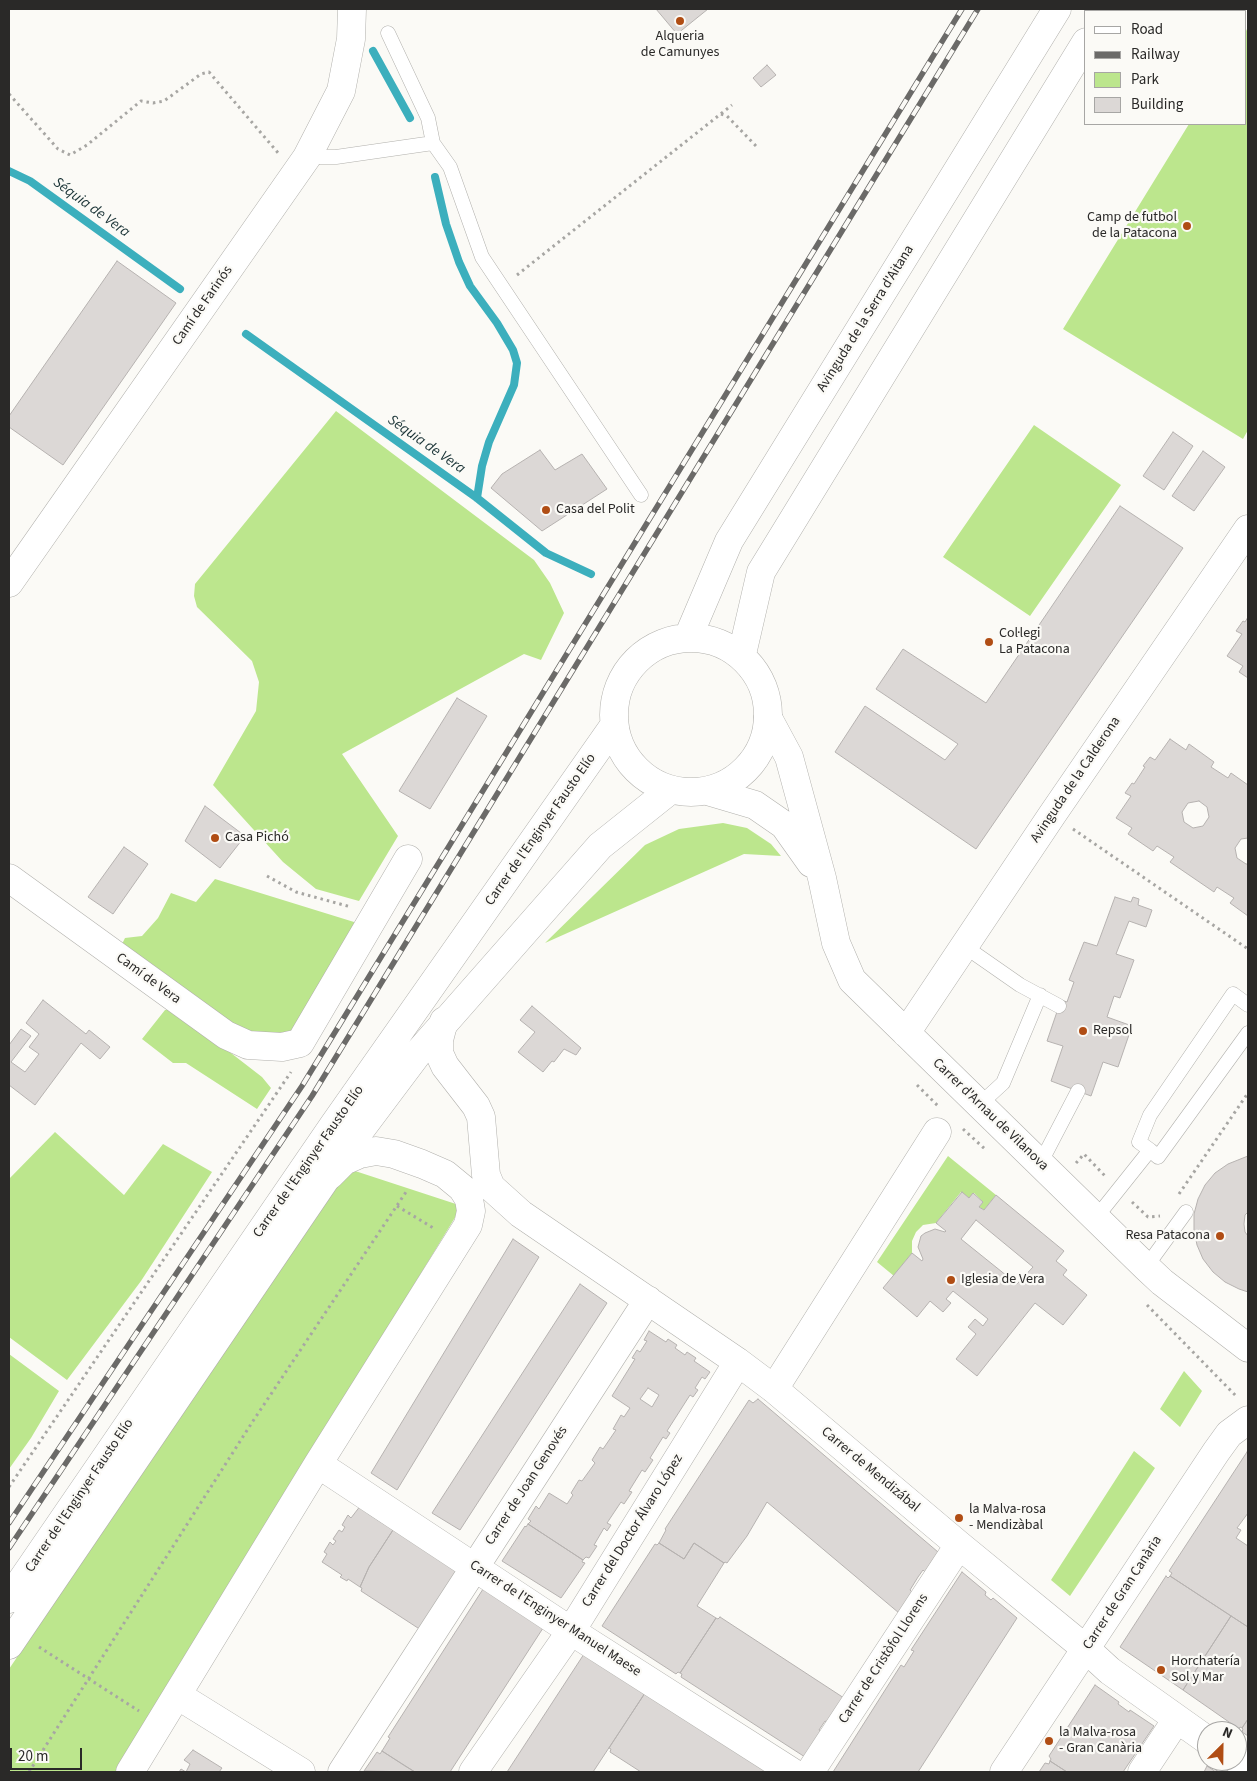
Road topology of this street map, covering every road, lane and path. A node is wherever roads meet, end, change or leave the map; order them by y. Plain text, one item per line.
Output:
1 (352, 9) edge
2 (1057, 9) edge
3 (388, 33) dead end
4 (1084, 45) edge
5 (9, 94) edge
6 (732, 105) dead end
7 (721, 114) junction
8 (433, 143) junction
9 (756, 146) dead end
10 (301, 166) junction
11 (502, 286) junction
12 (641, 495) dead end
13 (1248, 529) edge
14 (9, 583) edge
15 (689, 636) junction
16 (742, 654) junction
17 (768, 718) junction
18 (613, 727) junction
19 (669, 791) junction
20 (711, 792) junction
21 (1052, 815) junction
22 (408, 859) dead end
23 (267, 876) dead end
24 (9, 878) edge
25 (822, 878) junction
26 (376, 914) junction
27 (964, 946) junction
28 (1248, 949) edge
29 (1040, 995) junction
30 (1248, 1005) edge
31 (1059, 1006) dead end
32 (444, 1021) junction
33 (906, 1033) junction
34 (1248, 1033) edge
35 (300, 1043) junction
36 (1078, 1091) dead end
37 (980, 1105) junction
38 (937, 1132) dead end
39 (1150, 1150) junction
40 (1040, 1164) junction
41 (325, 1180) junction
42 (406, 1192) dead end
43 (397, 1206) junction
44 (1186, 1212) dead end
45 (521, 1214) junction
46 (1095, 1219) junction
47 (463, 1234) junction
48 (1146, 1267) junction
49 (648, 1300) junction
50 (1210, 1320) junction
51 (1248, 1326) edge
52 (1248, 1348) edge
53 (738, 1362) junction
54 (774, 1389) junction
55 (1248, 1420) edge
56 (318, 1464) junction
57 (9, 1487) edge
58 (959, 1545) junction
59 (474, 1567) junction
60 (9, 1599) edge
61 (571, 1631) junction
62 (9, 1645) edge
63 (36, 1645) dead end
64 (1086, 1649) junction
65 (90, 1680) junction
66 (177, 1695) junction
67 (1177, 1719) junction
68 (159, 1725) junction
69 (1197, 1733) edge
70 (30, 1772) edge
71 (130, 1772) edge
72 (301, 1772) edge
73 (342, 1772) edge
74 (473, 1772) edge
75 (792, 1772) edge
76 (810, 1772) edge
77 (1004, 1772) edge
78 (1142, 1772) edge

1 - 10 street, Camí de Farinós
2 - 15 street, Avinguda de la Serra d'Aitana
3 - 8 lane
4 - 16 street
5 - 10 path
6 - 7 path
7 - 9 path
7 - 11 path
8 - 10 lane
8 - 11 lane
10 - 14 street, Camí de Farinós
11 - 12 lane
13 - 21 street, Avinguda de la Calderona
15 - 16 street
15 - 18 street
16 - 17 street
17 - 20 street
17 - 25 street, Carrer d'Arnau de Vilanova
18 - 19 street
18 - 60 street, Carrer de l'Enginyer Fausto Elío
19 - 20 street
19 - 32 street, Carrer de l'Enginyer Fausto Elío
20 - 25 street, Carrer d'Arnau de Vilanova
21 - 27 street, Avinguda de la Calderona
21 - 28 path
22 - 26 street
23 - 26 path
24 - 35 street, Camí de Vera
25 - 33 street, Carrer d'Arnau de Vilanova
26 - 35 street
27 - 29 lane
27 - 33 street, Avinguda de la Calderona
29 - 31 lane
29 - 37 lane
30 - 39 lane
32 - 41 street, Carrer de l'Enginyer Fausto Elío
32 - 45 street, Carrer de Mendizábal
33 - 37 street, Carrer d'Arnau de Vilanova
34 - 39 lane
35 - 57 path
36 - 40 lane
37 - 40 street, Carrer d'Arnau de Vilanova
38 - 54 street
39 - 46 lane
40 - 46 street, Carrer d'Arnau de Vilanova
41 - 47 street, Carrer de l'Enginyer Fausto Elío
41 - 62 street, Carrer de l'Enginyer Fausto Elío
42 - 43 path
43 - 47 path
43 - 65 path
44 - 48 lane
45 - 47 street, Carrer de Mendizábal
45 - 49 street, Carrer de Mendizábal
46 - 48 street, Carrer d'Arnau de Vilanova
47 - 56 street, Carrer de l'Enginyer Fausto Elío
48 - 50 street, Carrer d'Arnau de Vilanova
49 - 53 street, Carrer de Mendizábal
49 - 59 street, Carrer de Joan Genovés
50 - 51 street
50 - 52 street, Carrer d'Arnau de Vilanova
53 - 54 street, Carrer de Mendizábal
53 - 61 street, Carrer del Doctor Álvaro López
54 - 58 street, Carrer de Mendizábal
55 - 64 street, Carrer de Gran Canària
56 - 59 street, Carrer de l'Enginyer Manuel Maese
56 - 66 street, Carrer de l'Enginyer Fausto Elío
58 - 64 street, Carrer de Mendizábal
58 - 76 street, Carrer de Cristòfol Llorens
59 - 61 street, Carrer de l'Enginyer Manuel Maese
59 - 73 street, Carrer de Joan Genovés
61 - 74 street, Carrer del Doctor Álvaro López
61 - 75 street, Carrer de l'Enginyer Manuel Maese
63 - 65 path
64 - 67 street, Carrer de Mendizábal
64 - 77 street, Carrer de Gran Canària
65 - 68 path
65 - 70 path
66 - 68 street, Carrer de l'Enginyer Fausto Elío
66 - 72 street
67 - 69 street, Carrer de Mendizábal
67 - 78 street
68 - 71 street, Carrer de l'Enginyer Fausto Elío

